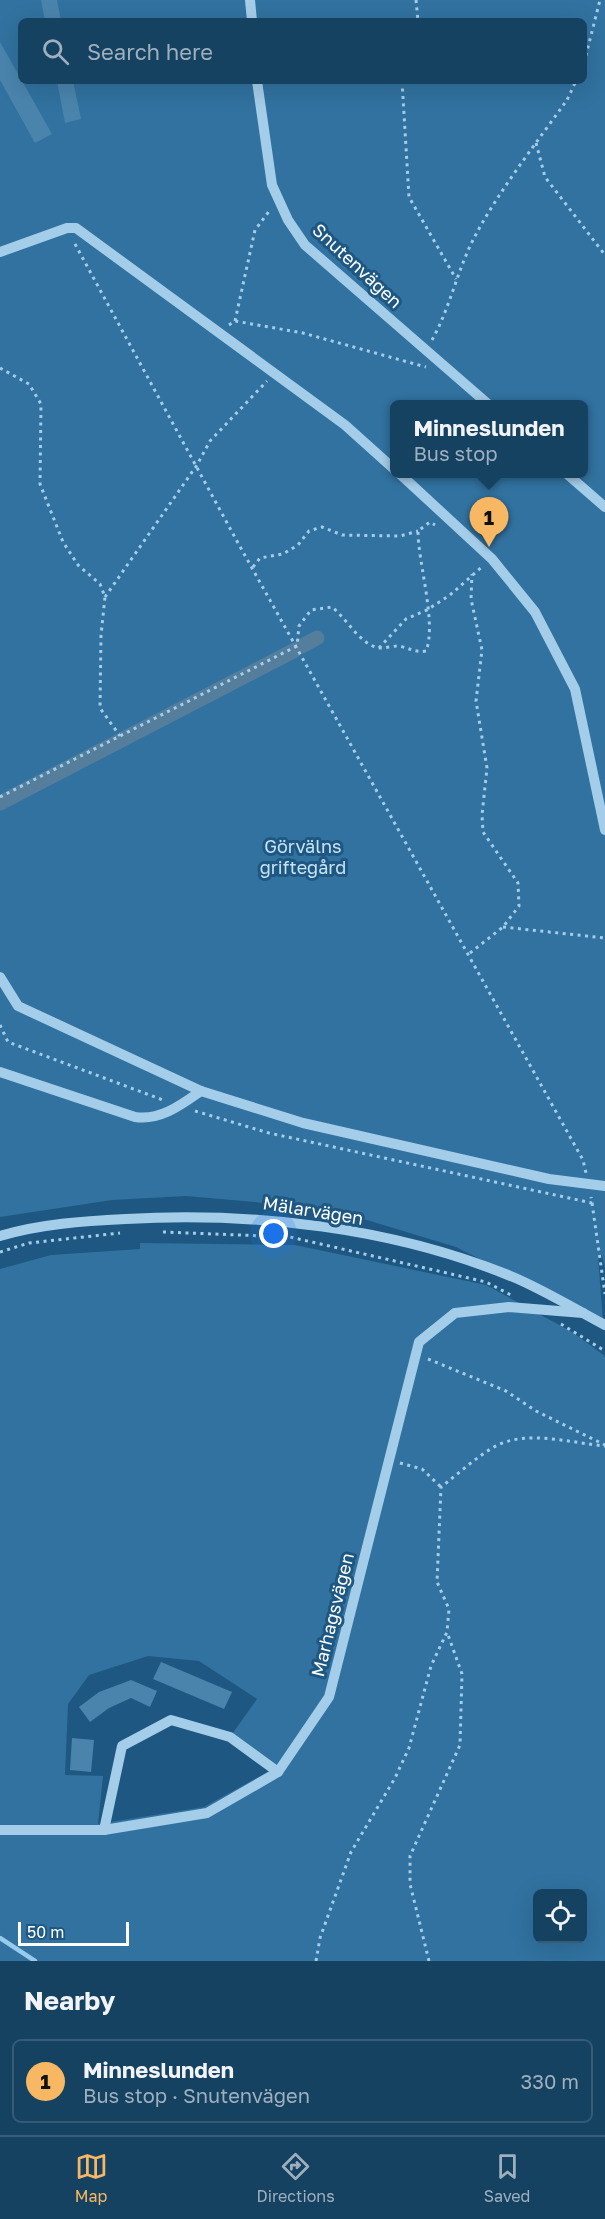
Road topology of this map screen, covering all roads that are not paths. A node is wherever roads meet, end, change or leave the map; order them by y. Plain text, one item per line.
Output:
1 (250, 0) edge
2 (252, 18) edge
3 (257, 84) edge
4 (0, 252) edge
5 (482, 400) edge
6 (390, 465) edge
7 (404, 478) edge
8 (572, 478) edge
9 (605, 507) edge
10 (605, 830) edge
11 (0, 977) edge
12 (0, 1072) edge
13 (201, 1091) junction
14 (605, 1186) edge
15 (0, 1236) edge
16 (583, 1313) junction
17 (605, 1325) edge
18 (278, 1772) junction
19 (0, 1830) edge
20 (104, 1830) junction

1 - 2 street
3 - 5 street, Snutenvägen
4 - 6 street
7 - 10 street
8 - 9 street
11 - 13 street
12 - 13 street
13 - 14 street
15 - 16 street, Mälarvägen
16 - 17 street, Mälarvägen
16 - 18 street, Marhagsvägen
18 - 20 street, Marhagsvägen
18 - 20 street
19 - 20 street, Marhagsvägen

